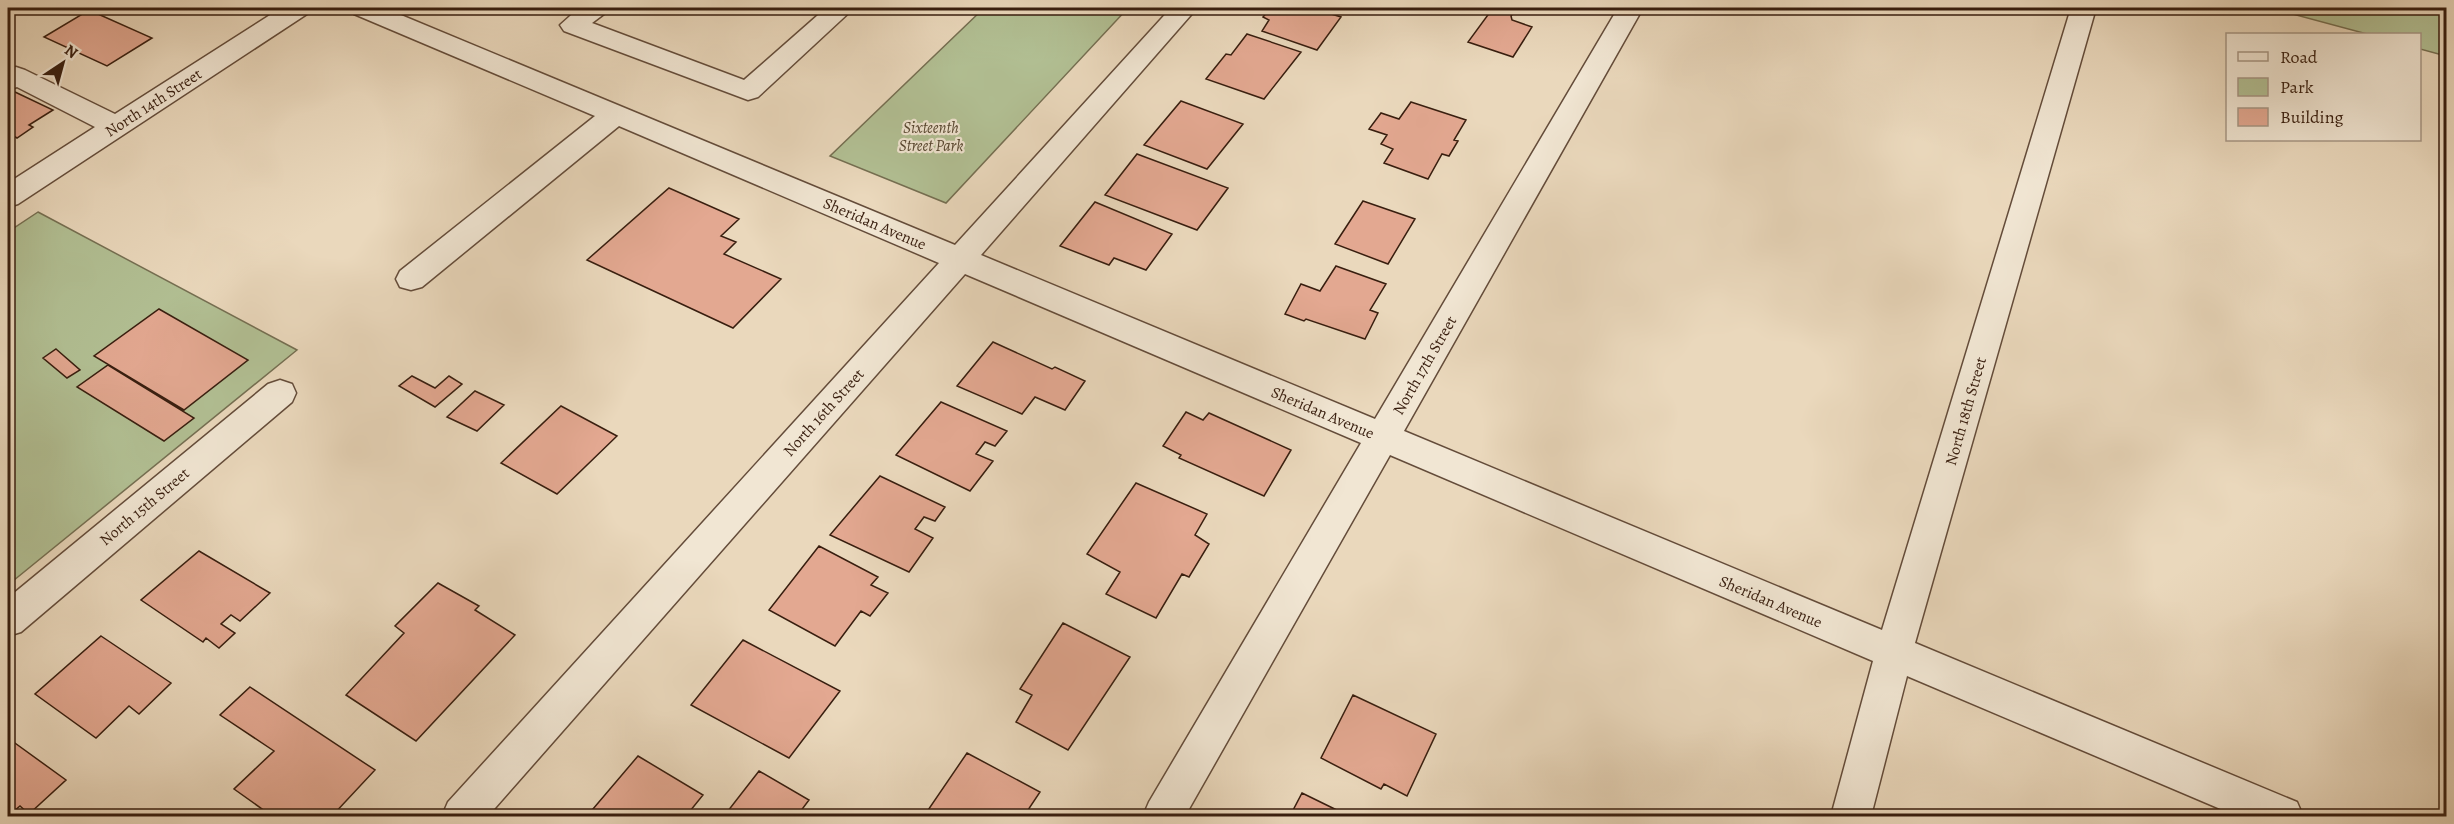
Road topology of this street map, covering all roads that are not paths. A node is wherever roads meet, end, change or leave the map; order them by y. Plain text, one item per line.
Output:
1 (298, 8) edge
2 (363, 8) edge
3 (596, 8) edge
4 (841, 8) edge
5 (1185, 8) edge
6 (1631, 8) edge
7 (2084, 8) edge
8 (8, 81) edge
9 (616, 114) junction
10 (116, 126) junction
11 (13, 188) edge
12 (960, 259) junction
13 (411, 279) dead end
14 (280, 393) dead end
15 (1383, 437) junction
16 (8, 620) edge
17 (1894, 653) junction
18 (462, 816) edge
19 (1163, 816) edge
20 (1851, 816) edge
21 (2283, 816) edge

1 - 10 street, North 14th Street
2 - 9 street, Sheridan Avenue
3 - 4 street
5 - 12 street, North 16th Street
6 - 15 street, North 17th Street
7 - 17 street, North 18th Street
8 - 10 street
9 - 12 street, Sheridan Avenue
9 - 13 street
10 - 11 street, North 14th Street
12 - 15 street, Sheridan Avenue
12 - 18 street, North 16th Street
14 - 16 street, North 15th Street
15 - 17 street, Sheridan Avenue
15 - 19 street, North 17th Street
17 - 20 street, North 18th Street
17 - 21 street, Sheridan Avenue

